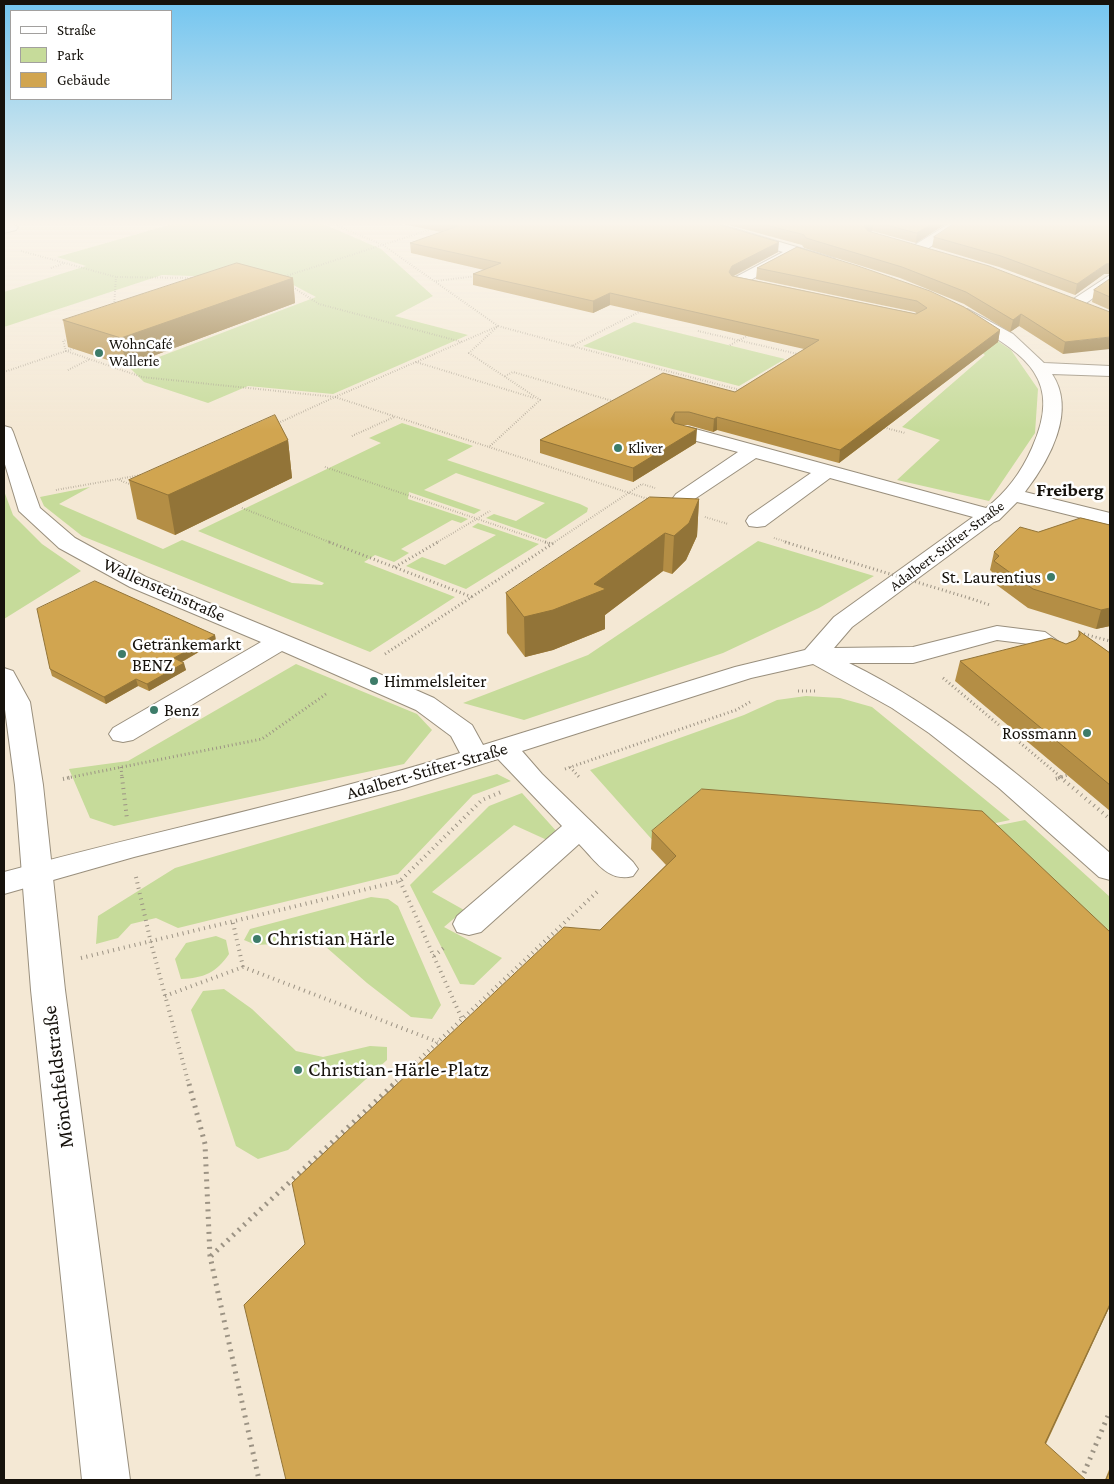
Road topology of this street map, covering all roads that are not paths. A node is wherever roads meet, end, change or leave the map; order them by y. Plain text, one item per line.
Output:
1 (1091, 292) edge
2 (1062, 298) edge
3 (1077, 302) junction
4 (949, 306) edge
5 (1094, 310) edge
6 (1039, 368) junction
7 (1110, 371) edge
8 (681, 430) edge
9 (4, 432) edge
10 (753, 451) junction
11 (826, 471) junction
12 (1013, 495) junction
13 (683, 498) edge
14 (992, 516) junction
15 (1110, 519) edge
16 (757, 521) dead end
17 (280, 642) junction
18 (1060, 654) edge
19 (814, 656) junction
20 (4, 676) edge
21 (123, 734) dead end
22 (504, 748) junction
23 (476, 757) junction
24 (579, 827) junction
25 (622, 869) road end
26 (1110, 870) edge
27 (20, 878) edge
28 (469, 924) dead end
29 (106, 1480) edge

1 - 3 street
2 - 3 street
3 - 5 street
4 - 6 street, Adalbert-Stifter-Straße
6 - 7 street
6 - 12 street, Adalbert-Stifter-Straße
8 - 10 street
9 - 17 street, Wallensteinstraße
10 - 11 street
10 - 13 street
11 - 14 street
11 - 16 street
12 - 14 street, Adalbert-Stifter-Straße
12 - 15 street
14 - 19 street, Adalbert-Stifter-Straße
17 - 21 street
17 - 23 street, Wallensteinstraße
18 - 19 street
19 - 22 street, Adalbert-Stifter-Straße
19 - 26 street
20 - 27 street, Mönchfeldstraße
22 - 23 street, Adalbert-Stifter-Straße
22 - 24 street
23 - 27 street, Adalbert-Stifter-Straße
24 - 25 street
24 - 28 street
27 - 29 street, Mönchfeldstraße

